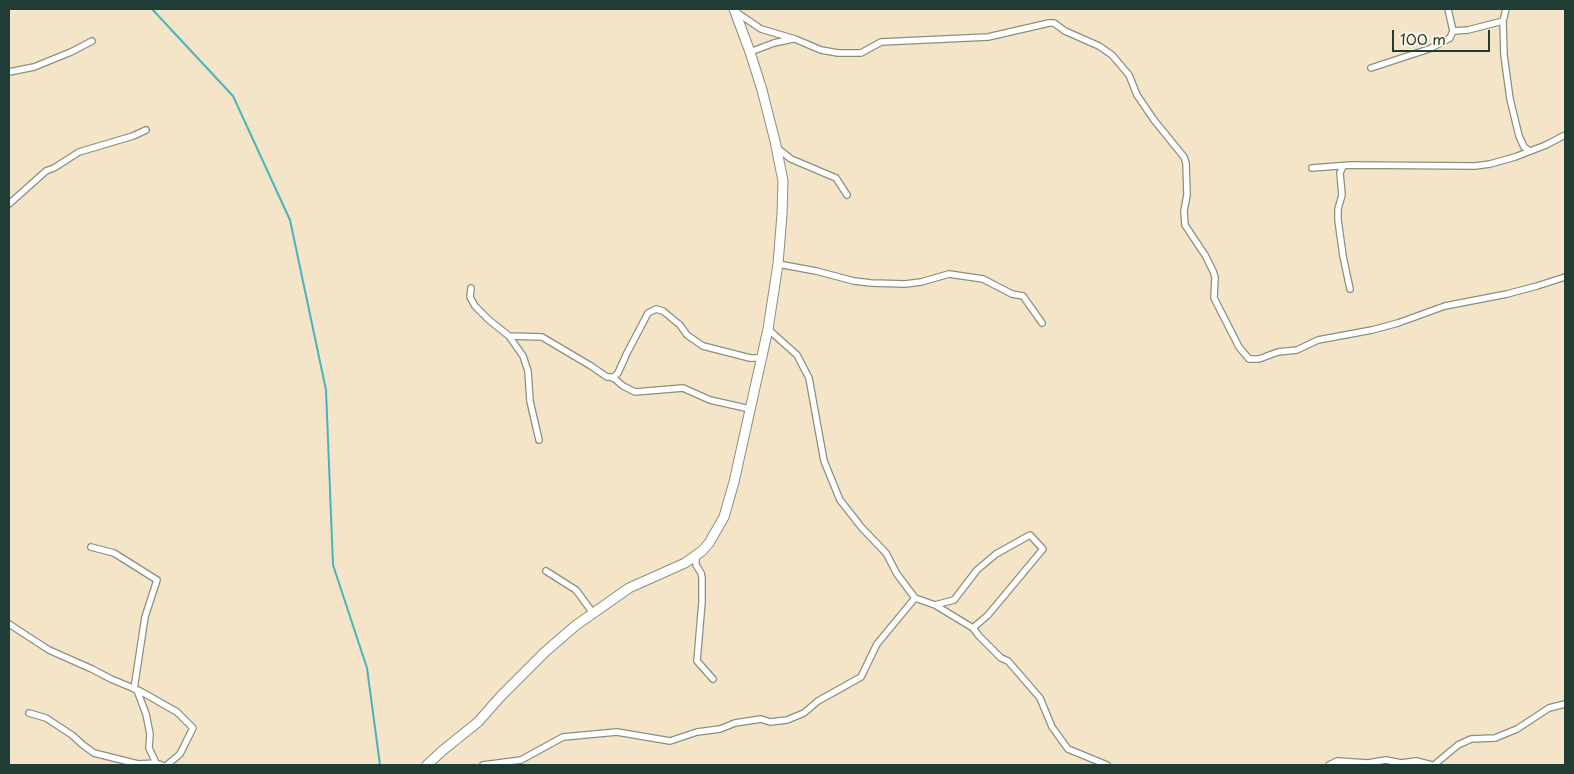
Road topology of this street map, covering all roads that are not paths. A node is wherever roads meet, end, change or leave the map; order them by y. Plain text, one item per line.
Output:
1 (1448, 9) edge
2 (1506, 9) edge
3 (734, 10) edge
4 (1503, 21) junction
5 (1453, 31) junction
6 (795, 39) junction
7 (92, 41) dead end
8 (750, 52) junction
9 (1371, 68) dead end
10 (9, 72) edge
11 (146, 130) dead end
12 (1565, 135) edge
13 (777, 148) junction
14 (1530, 151) junction
15 (1343, 166) junction
16 (1312, 168) dead end
17 (847, 195) dead end
18 (9, 204) edge
19 (778, 264) junction
20 (1565, 277) edge
21 (471, 288) dead end
22 (1350, 289) dead end
23 (1042, 323) dead end
24 (768, 329) junction
25 (509, 336) junction
26 (761, 358) junction
27 (610, 377) junction
28 (750, 409) junction
29 (539, 440) dead end
30 (91, 547) dead end
31 (696, 556) junction
32 (546, 571) dead end
33 (916, 598) junction
34 (936, 605) junction
35 (592, 613) junction
36 (9, 624) edge
37 (973, 628) junction
38 (713, 680) dead end
39 (135, 690) junction
40 (1565, 704) edge
41 (29, 713) dead end
42 (159, 764) edge
43 (167, 765) edge
44 (427, 765) edge
45 (482, 765) edge
46 (1107, 765) edge
47 (1329, 765) edge
48 (1433, 765) edge

1 - 5 street
2 - 4 street
3 - 6 street
3 - 8 street
4 - 5 street
4 - 14 street
5 - 9 street
6 - 8 street
6 - 20 street
7 - 10 street
8 - 13 street
11 - 18 street
12 - 14 street
13 - 17 street
13 - 19 street
14 - 15 street
15 - 16 street
15 - 22 street
19 - 23 street
19 - 24 street
21 - 25 street
24 - 26 street
24 - 33 street
25 - 27 street
25 - 29 street
26 - 27 street
26 - 28 street
27 - 28 street
28 - 31 street
30 - 39 street
31 - 35 street
31 - 38 street
32 - 35 street
33 - 34 street
33 - 45 street
34 - 37 street
34 - 37 street
35 - 44 street
36 - 39 street
37 - 46 street
39 - 42 street
39 - 43 street
40 - 48 street
41 - 42 street
47 - 48 street

